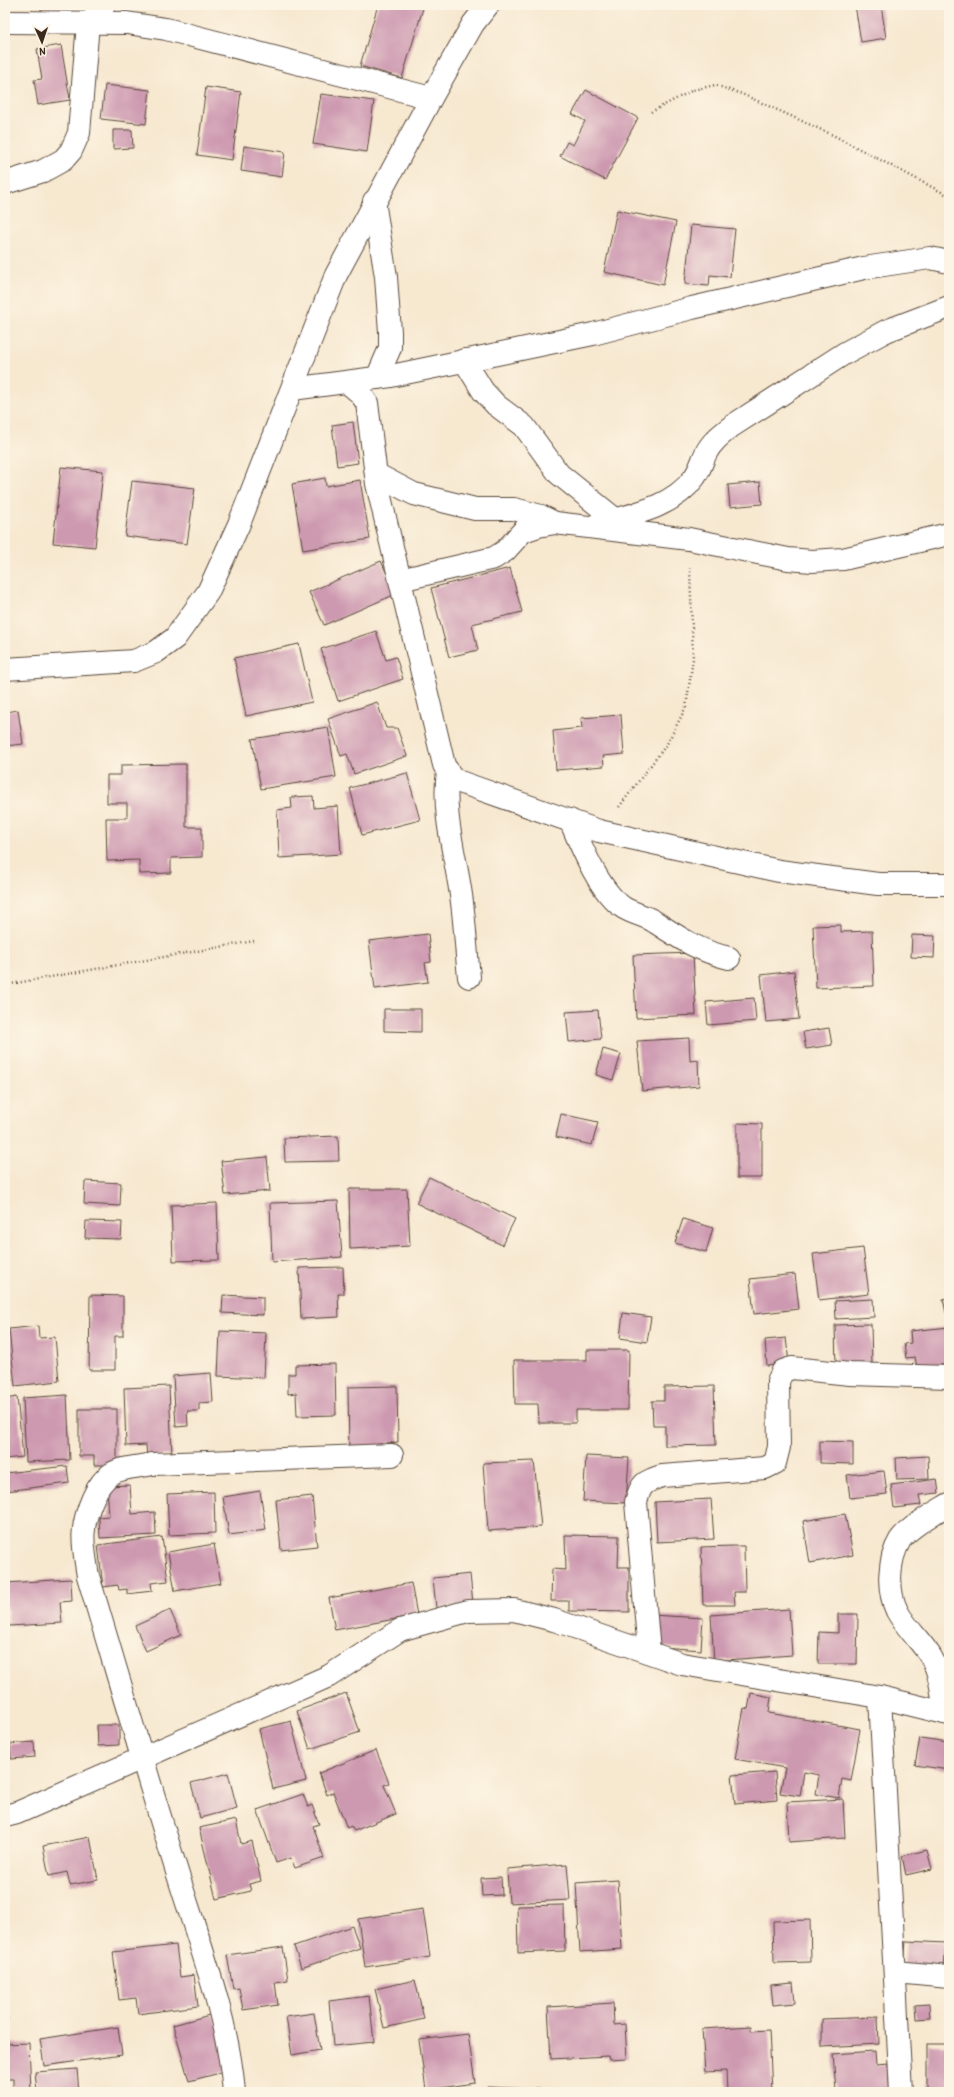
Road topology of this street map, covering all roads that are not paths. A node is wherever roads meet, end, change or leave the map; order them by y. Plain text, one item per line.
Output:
1 (104, 5) edge
2 (488, 5) edge
3 (5, 22) edge
4 (88, 23) junction
5 (431, 98) junction
6 (5, 183) edge
7 (374, 201) junction
8 (949, 262) edge
9 (949, 307) edge
10 (464, 360) junction
11 (377, 378) junction
12 (348, 382) junction
13 (292, 389) junction
14 (376, 474) junction
15 (615, 519) junction
16 (555, 523) junction
17 (587, 528) junction
18 (949, 534) edge
19 (400, 580) junction
20 (5, 669) edge
21 (448, 771) junction
22 (570, 820) junction
23 (949, 884) edge
24 (729, 958) dead end
25 (469, 977) dead end
26 (949, 1377) edge
27 (392, 1455) dead end
28 (949, 1504) edge
29 (649, 1652) junction
30 (880, 1697) junction
31 (947, 1714) edge
32 (142, 1758) junction
33 (5, 1816) edge
34 (896, 1972) junction
35 (949, 1977) edge
36 (234, 2092) edge
37 (902, 2092) edge

1 - 4 street
2 - 5 street
3 - 4 street
4 - 5 street
4 - 6 street
5 - 7 street
7 - 11 street
7 - 13 street
8 - 10 street
9 - 15 street
10 - 11 street
10 - 15 street
11 - 12 street
12 - 13 street
12 - 14 street
13 - 20 street
14 - 16 street
14 - 19 street
15 - 17 street
16 - 17 street
16 - 19 street
17 - 18 street
19 - 21 street
21 - 22 street
21 - 25 street
22 - 23 street
22 - 24 street
26 - 29 street
27 - 32 street
28 - 31 street
29 - 30 street
29 - 32 street
30 - 31 street
30 - 34 street
32 - 33 street
32 - 36 street
34 - 35 street
34 - 37 street

